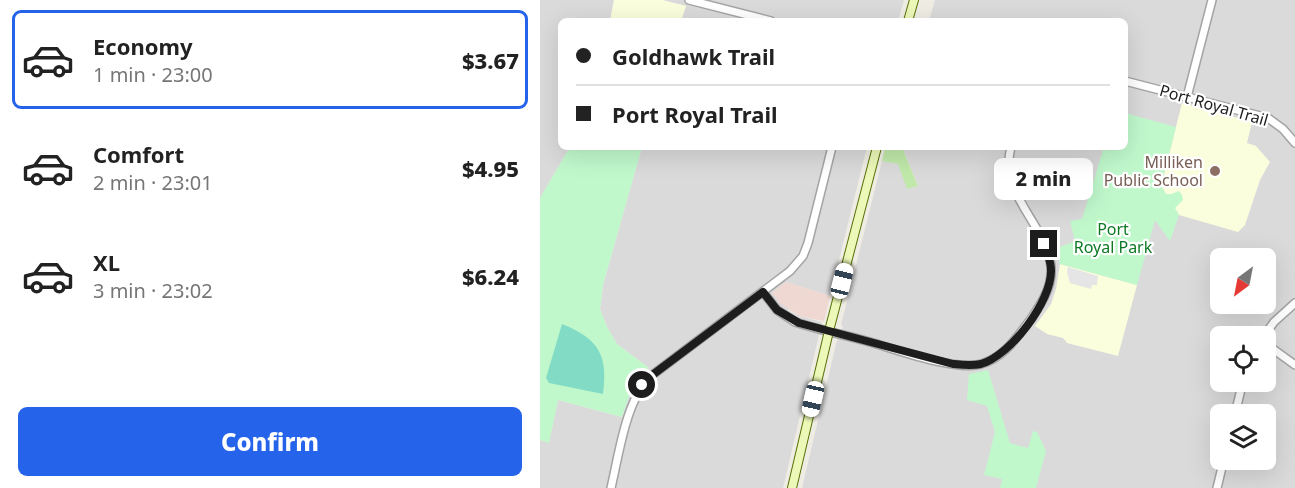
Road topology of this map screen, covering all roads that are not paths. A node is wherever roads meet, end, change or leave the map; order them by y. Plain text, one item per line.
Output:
1 (689, 0) edge
2 (914, 0) edge
3 (1212, 0) edge
4 (759, 18) edge
5 (909, 18) edge
6 (1128, 82) edge
7 (1187, 97) junction
8 (1295, 143) edge
9 (831, 150) edge
10 (876, 150) edge
11 (1010, 150) edge
12 (763, 292) junction
13 (1295, 303) edge
14 (1271, 326) edge
15 (829, 331) junction
16 (1276, 351) edge
17 (1295, 365) edge
18 (1221, 470) edge
19 (611, 488) edge
20 (792, 488) edge
21 (1217, 488) edge

1 - 4 street
2 - 5 main road
3 - 7 street
6 - 7 street, Port Royal Trail
7 - 8 street, Port Royal Trail
9 - 12 street
10 - 15 main road
11 - 15 street
12 - 15 street
12 - 19 street
13 - 14 street
15 - 20 main road
16 - 17 street
18 - 21 street

